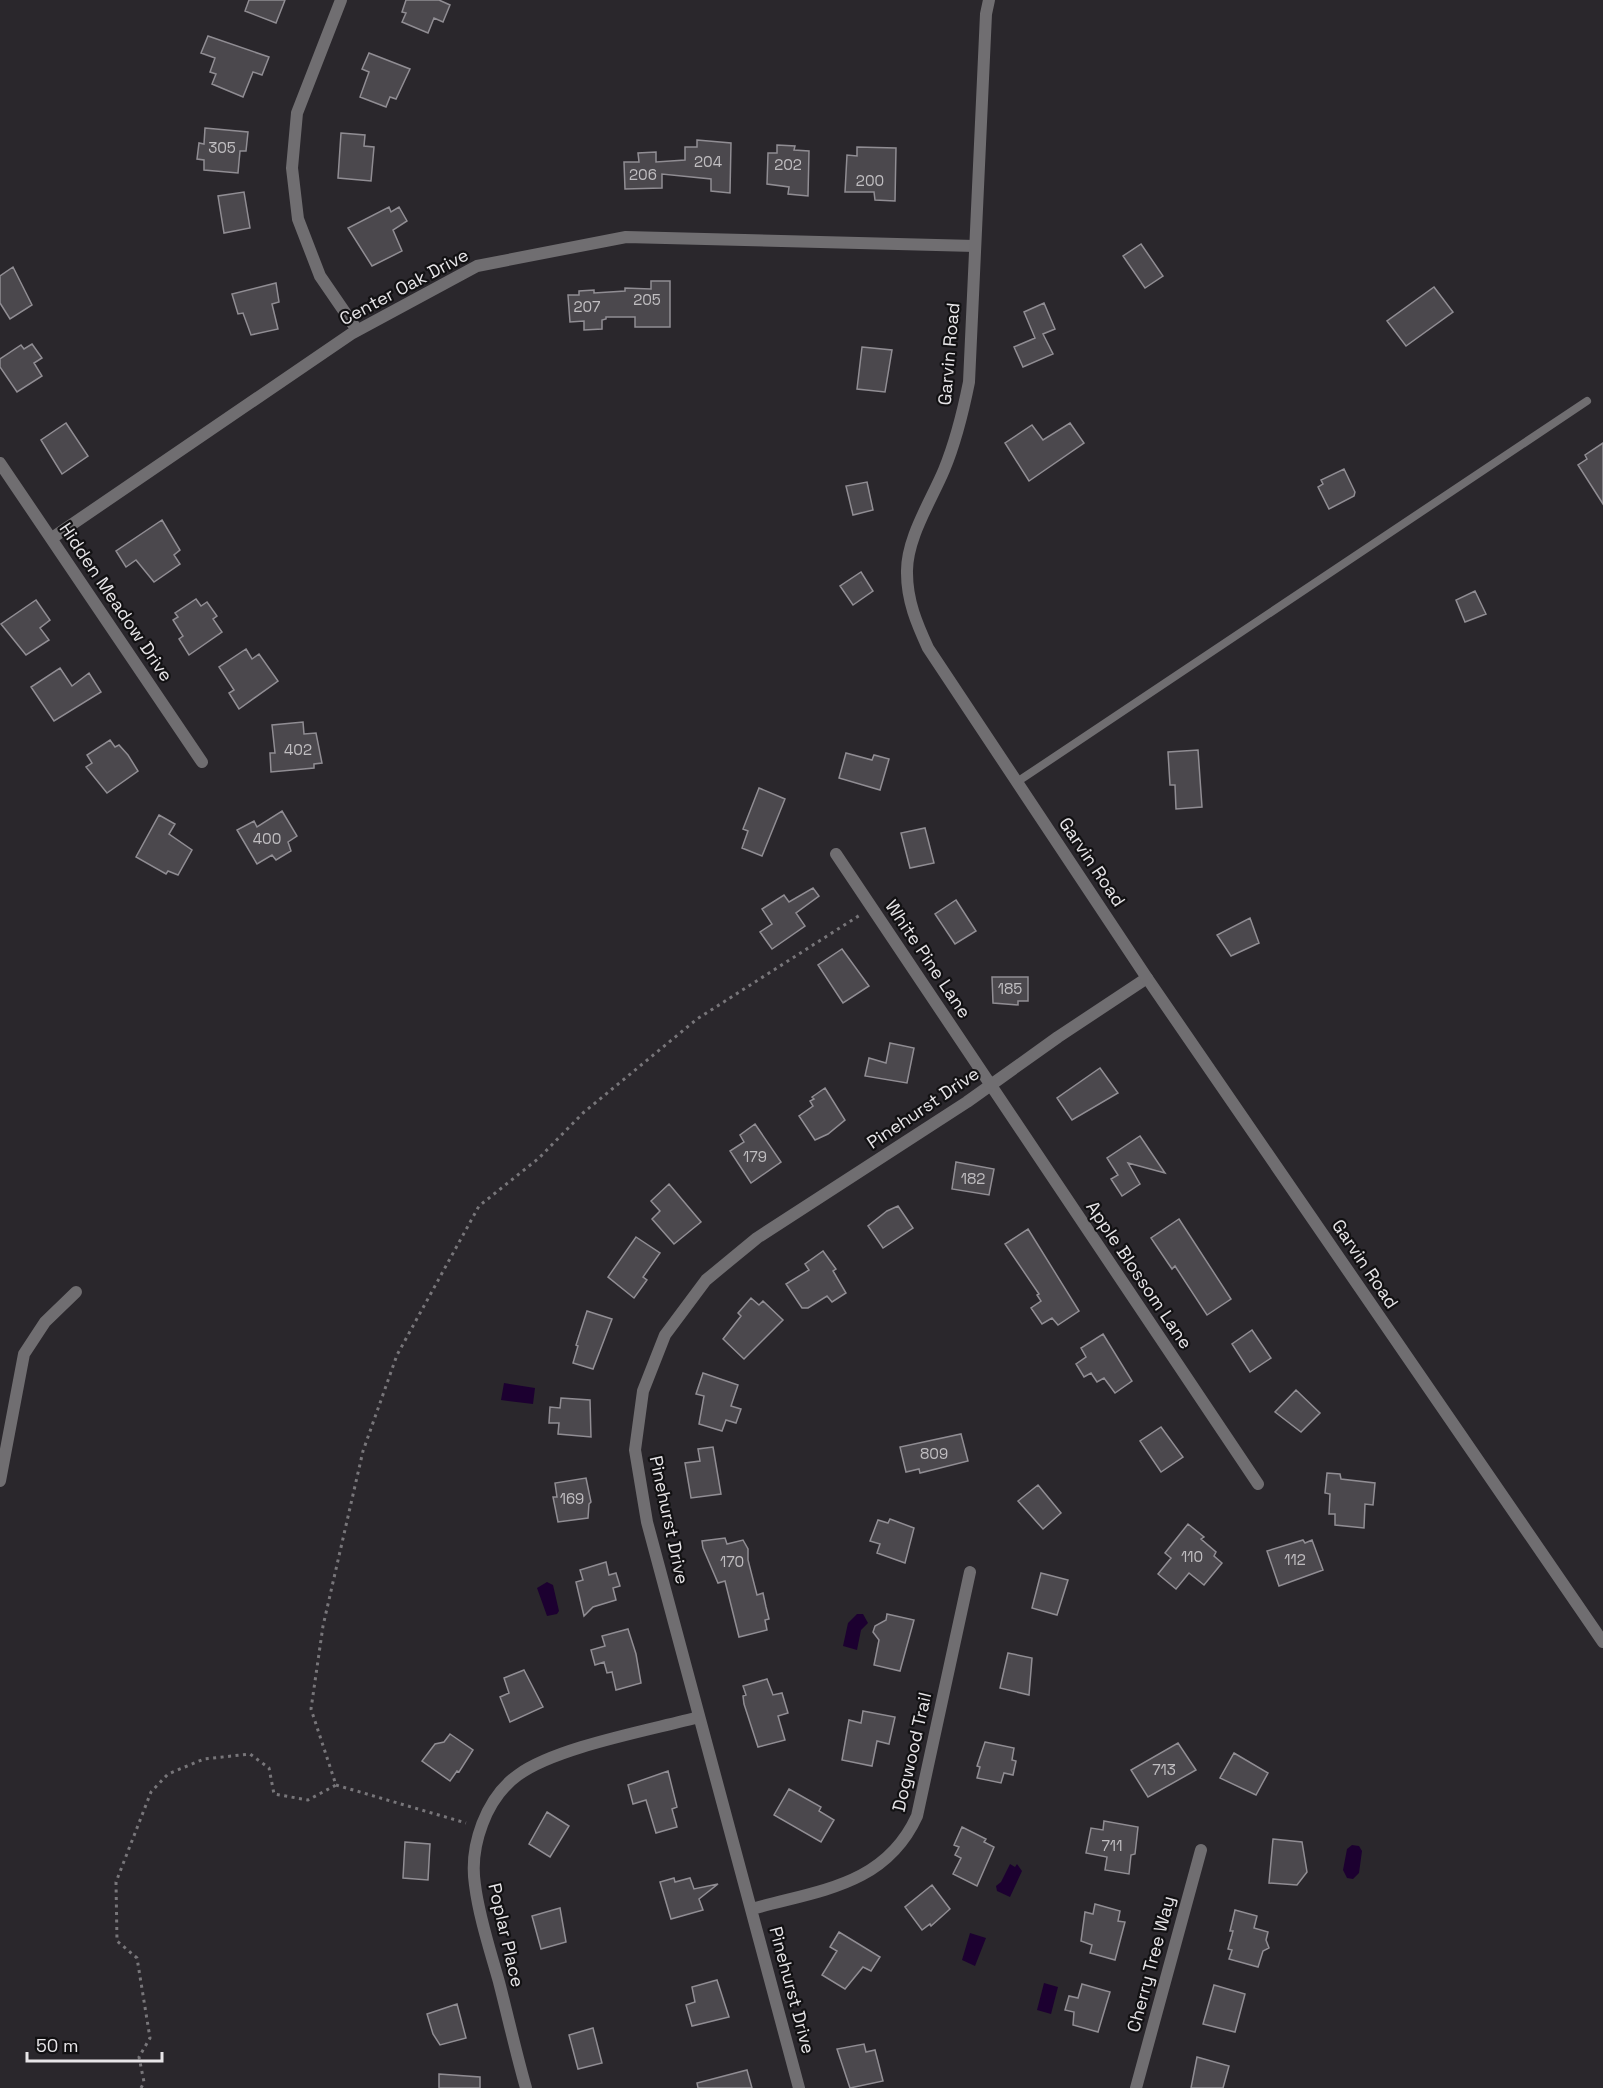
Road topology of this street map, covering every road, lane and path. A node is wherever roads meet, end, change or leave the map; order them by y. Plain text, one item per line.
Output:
1 (341, 0) edge
2 (989, 0) edge
3 (975, 246) junction
4 (357, 330) junction
5 (1587, 401) dead end
6 (0, 463) edge
7 (52, 538) junction
8 (202, 762) dead end
9 (1017, 782) junction
10 (836, 854) dead end
11 (872, 908) junction
12 (1147, 978) junction
13 (991, 1084) junction
14 (76, 1292) dead end
15 (0, 1481) edge
16 (1258, 1484) dead end
17 (970, 1572) dead end
18 (1603, 1642) edge
19 (699, 1717) junction
20 (336, 1785) junction
21 (481, 1827) junction
22 (1201, 1850) dead end
23 (752, 1909) junction
24 (141, 2088) edge
25 (526, 2088) edge
26 (799, 2088) edge
27 (1136, 2088) edge

1 - 4 street
2 - 3 street, Garvin Road
3 - 4 street, Center Oak Drive
3 - 9 street, Garvin Road
4 - 7 street, Center Oak Drive
5 - 9 lane
6 - 7 street, Hidden Meadow Drive
7 - 8 street, Hidden Meadow Drive
9 - 12 street, Garvin Road
10 - 11 street, White Pine Lane
11 - 13 street, White Pine Lane
11 - 20 path
12 - 13 street, Pinehurst Drive
12 - 18 street, Garvin Road
13 - 16 street, Apple Blossom Lane
13 - 19 street, Pinehurst Drive
14 - 15 street
17 - 23 street, Dogwood Trail
19 - 21 street, Poplar Place
19 - 23 street, Pinehurst Drive
20 - 21 path
20 - 24 path
21 - 25 street, Poplar Place
22 - 27 street, Cherry Tree Way
23 - 26 street, Pinehurst Drive

